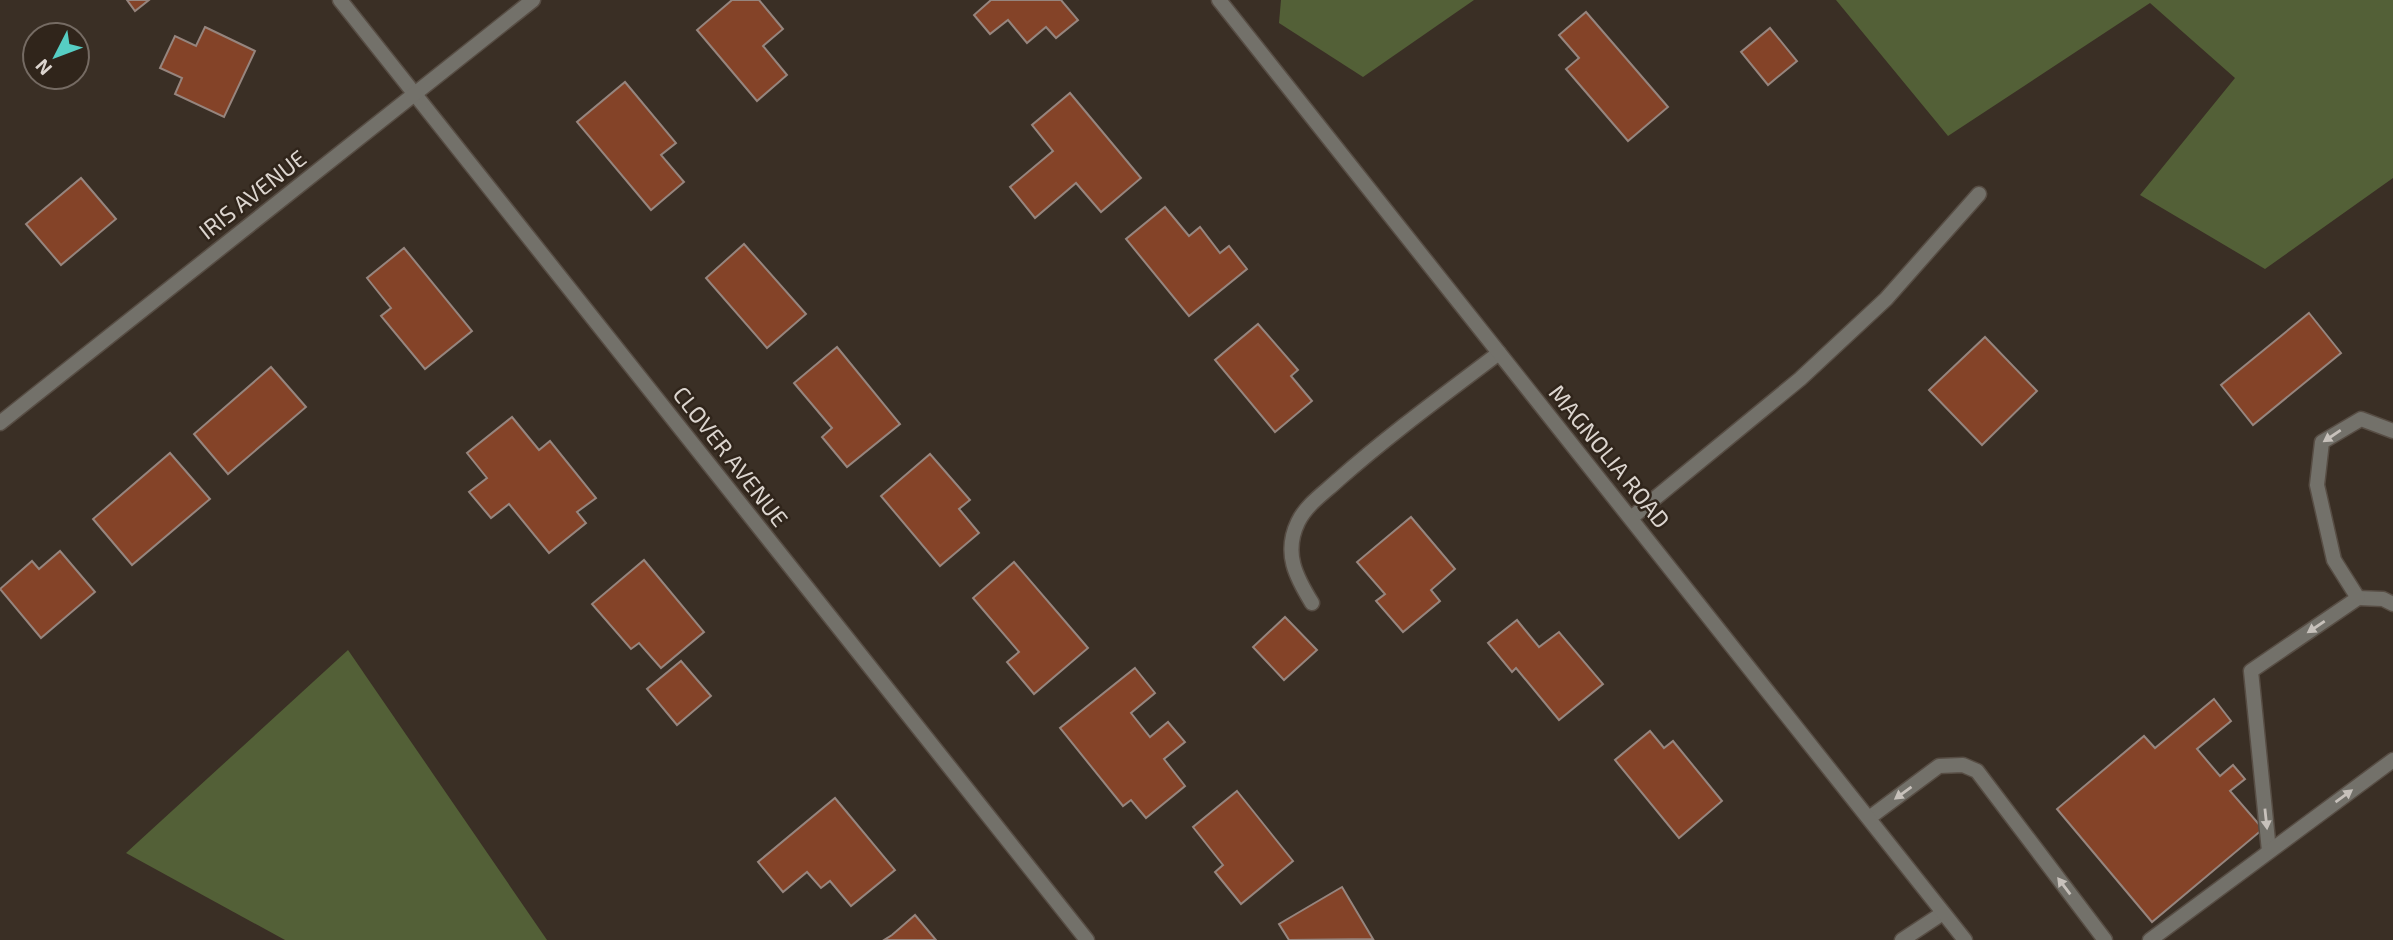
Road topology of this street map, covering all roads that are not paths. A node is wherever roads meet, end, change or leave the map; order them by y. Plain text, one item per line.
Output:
1 (340, 0) edge
2 (533, 0) edge
3 (1219, 0) edge
4 (415, 94) junction
5 (1979, 194) dead end
6 (1499, 353) junction
7 (0, 423) edge
8 (2393, 431) edge
9 (1631, 518) junction
10 (2358, 598) junction
11 (1312, 603) dead end
12 (2393, 604) edge
13 (2393, 760) edge
14 (1869, 818) junction
15 (2269, 851) junction
16 (1943, 913) junction
17 (1087, 940) edge
18 (1902, 940) edge
19 (1965, 940) edge
20 (2105, 940) edge
21 (2150, 940) edge

1 - 4 street, CLOVER AVENUE
2 - 4 street, IRIS AVENUE
3 - 6 street, MAGNOLIA ROAD
4 - 7 street, IRIS AVENUE
4 - 17 street, CLOVER AVENUE
5 - 9 street
6 - 9 street, MAGNOLIA ROAD
6 - 11 street
8 -> 10 street
9 - 14 street, MAGNOLIA ROAD
10 - 12 street
10 -> 15 street
15 -> 13 street
14 - 16 street, MAGNOLIA ROAD
20 -> 14 street
15 - 21 street
16 - 18 street
16 - 19 street, MAGNOLIA ROAD

